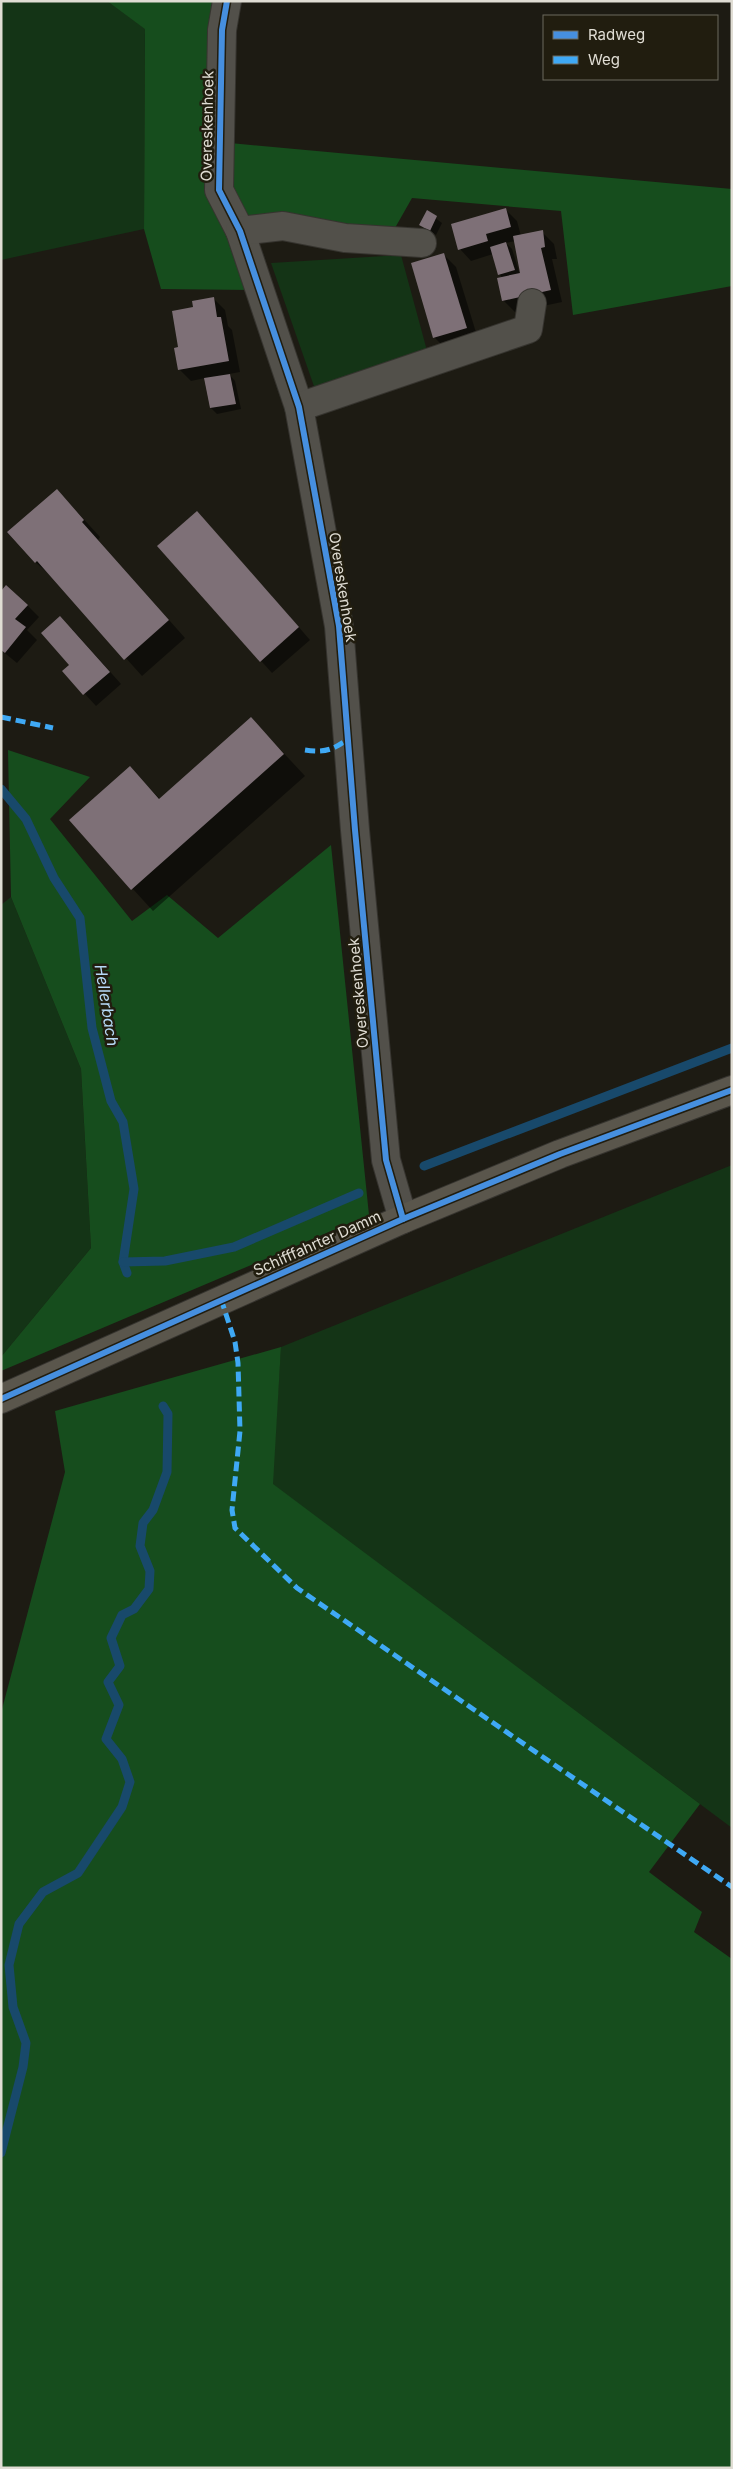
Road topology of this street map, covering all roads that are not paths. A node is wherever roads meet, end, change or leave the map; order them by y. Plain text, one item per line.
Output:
1 (227, 1) edge
2 (240, 231) junction
3 (422, 243) dead end
4 (532, 303) dead end
5 (299, 407) junction
6 (732, 1090) edge
7 (403, 1219) junction
8 (1, 1399) edge

1 - 2 street, Overeskenhoek
2 - 3 street
2 - 5 street, Overeskenhoek
4 - 5 street
5 - 7 street, Overeskenhoek
6 - 7 main road, Schifffahrter Damm
7 - 8 main road, Schifffahrter Damm

